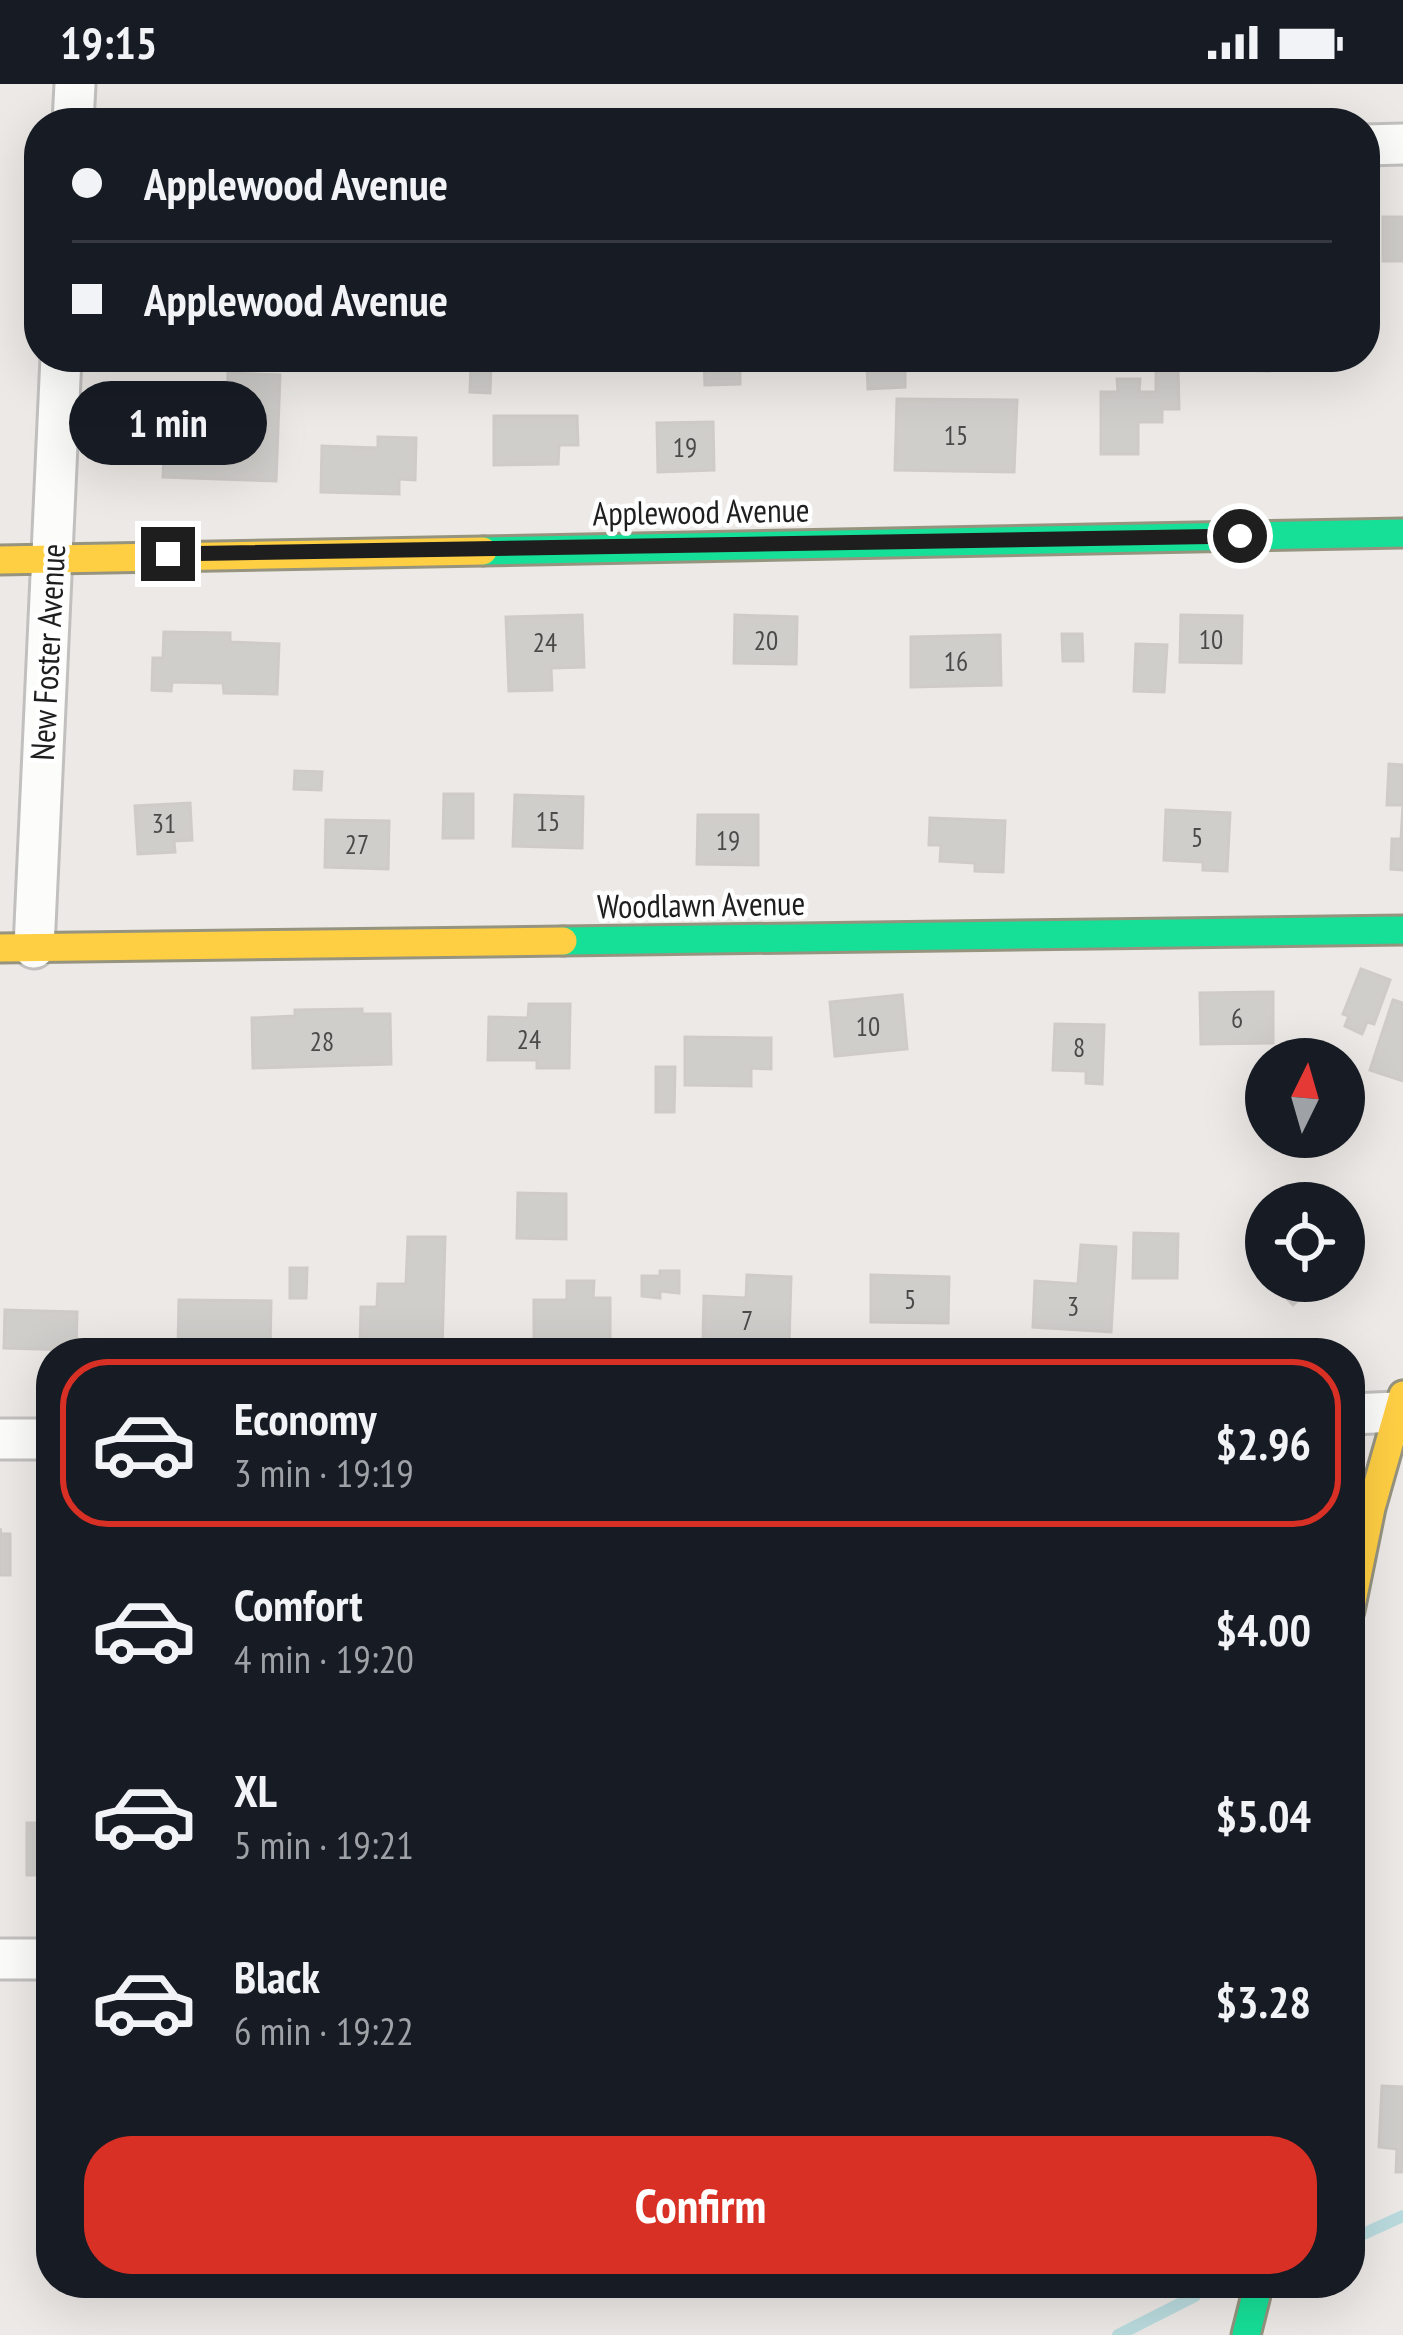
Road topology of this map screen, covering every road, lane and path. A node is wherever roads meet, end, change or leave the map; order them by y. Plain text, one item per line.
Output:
1 (60, 372) edge
2 (1403, 533) edge
3 (51, 558) junction
4 (0, 560) edge
5 (1403, 930) edge
6 (17, 948) edge
7 (1400, 1403) edge
8 (1365, 1411) edge
9 (0, 1439) edge
10 (36, 1439) edge
11 (1365, 1537) edge
12 (0, 1959) edge
13 (36, 1959) edge
14 (1255, 2298) edge
15 (1246, 2335) edge

1 - 3 street, New Foster Avenue
2 - 3 street, Applewood Avenue
3 - 4 street, Applewood Avenue
3 - 6 street, New Foster Avenue
5 - 6 street, Woodlawn Avenue
7 - 8 street
7 - 11 street
9 - 10 street
12 - 13 street
14 - 15 street

